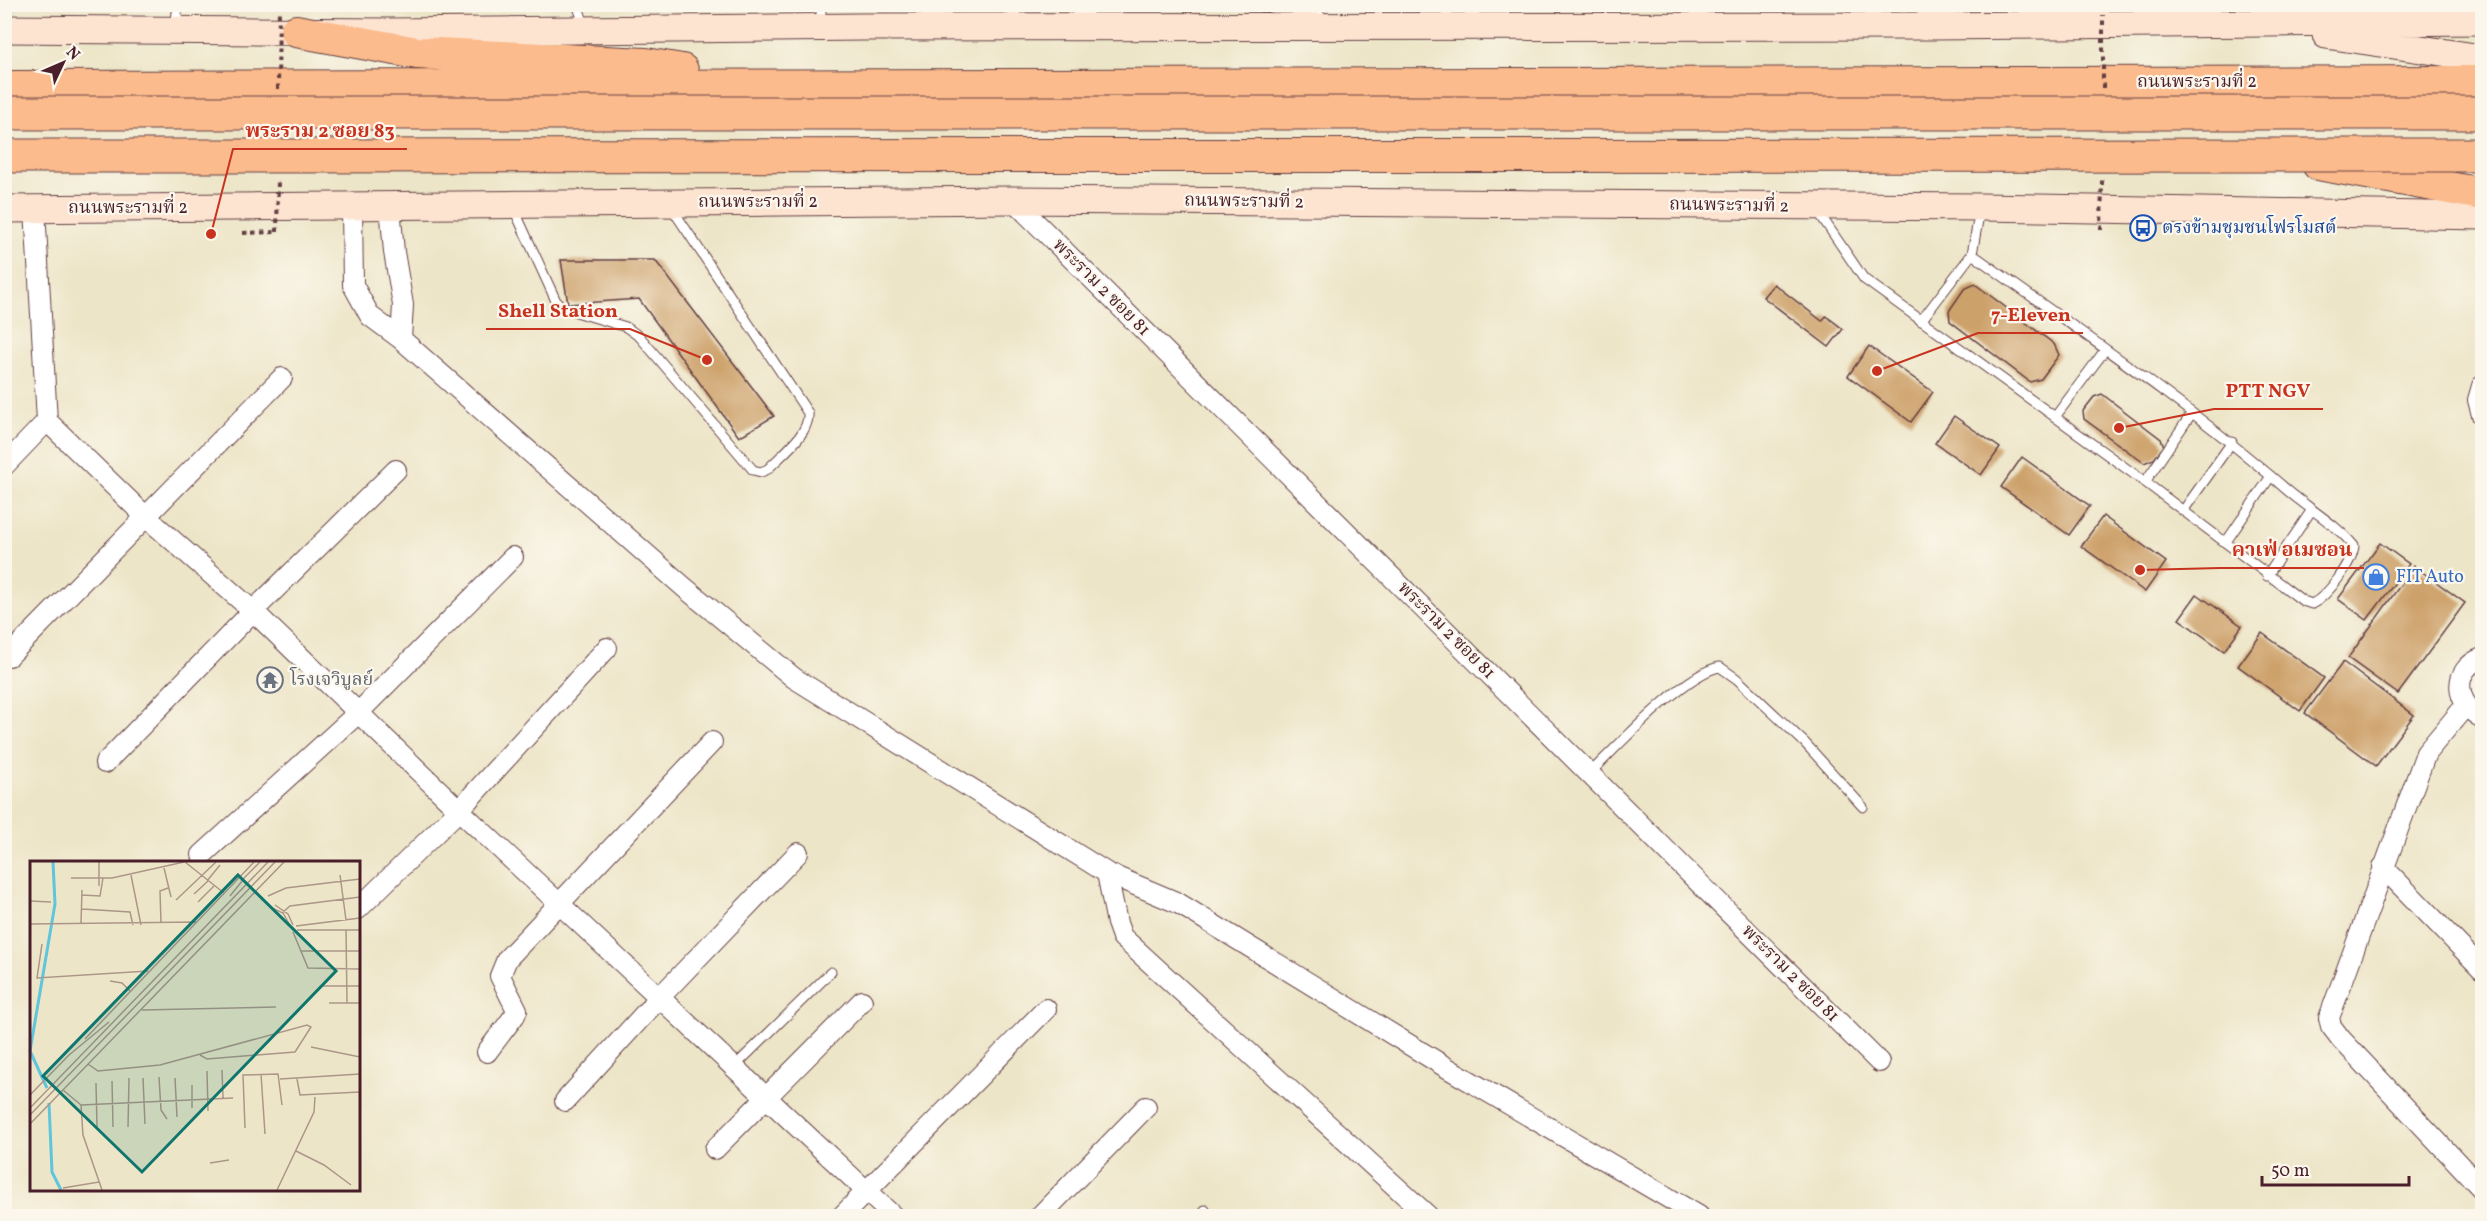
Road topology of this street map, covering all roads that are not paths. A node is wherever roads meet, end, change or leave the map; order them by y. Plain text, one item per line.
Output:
1 (577, 4) edge
2 (1300, 4) edge
3 (2283, 13) edge
4 (1930, 15) edge
5 (2029, 15) edge
6 (821, 16) edge
7 (1016, 16) edge
8 (1082, 16) edge
9 (177, 17) edge
10 (2482, 21) edge
11 (2248, 23) junction
12 (1323, 26) junction
13 (16, 29) edge
14 (586, 30) junction
15 (296, 31) junction
16 (2482, 59) edge
17 (2482, 81) edge
18 (2261, 82) junction
19 (772, 85) junction
20 (4, 87) edge
21 (4, 113) edge
22 (2482, 113) edge
23 (4, 155) edge
24 (2265, 155) junction
25 (2482, 156) edge
26 (2482, 194) edge
27 (1013, 200) junction
28 (668, 203) junction
29 (512, 204) junction
30 (390, 206) junction
31 (352, 207) junction
32 (1814, 207) junction
33 (1980, 207) junction
34 (4, 209) edge
35 (35, 209) junction
36 (2261, 212) junction
37 (2482, 216) edge
38 (1972, 254) junction
39 (1921, 321) junction
40 (401, 339) junction
41 (2105, 350) junction
42 (282, 378) dead end
43 (2482, 386) edge
44 (2193, 413) junction
45 (2482, 415) edge
46 (2055, 417) junction
47 (47, 421) junction
48 (2232, 442) junction
49 (4, 466) edge
50 (396, 470) dead end
51 (2271, 476) junction
52 (2145, 482) junction
53 (2183, 510) junction
54 (2312, 511) junction
55 (145, 516) junction
56 (2226, 542) junction
57 (513, 557) dead end
58 (2267, 576) junction
59 (253, 611) junction
60 (607, 648) dead end
61 (9, 656) dead end
62 (2482, 658) edge
63 (2466, 705) junction
64 (357, 714) junction
65 (2482, 718) edge
66 (712, 742) dead end
67 (105, 763) dead end
68 (1589, 774) junction
69 (1863, 807) dead end
70 (459, 810) junction
71 (798, 853) dead end
72 (202, 855) dead end
73 (2383, 867) junction
74 (1107, 873) junction
75 (559, 902) junction
76 (360, 907) edge
77 (2482, 969) edge
78 (831, 972) dead end
79 (658, 999) junction
80 (862, 1001) dead end
81 (1046, 1009) dead end
82 (487, 1052) dead end
83 (1879, 1062) dead end
84 (733, 1068) junction
85 (766, 1099) junction
86 (565, 1101) dead end
87 (1146, 1107) dead end
88 (715, 1149) dead end
89 (2482, 1189) edge
90 (866, 1192) junction
91 (842, 1216) edge
92 (892, 1216) edge
93 (1040, 1216) edge
94 (1428, 1216) edge
95 (1699, 1216) edge

1 - 14 lane
2 - 12 street
3 - 10 main road
3 - 11 main road
4 - 5 main road
4 - 12 main road
5 - 11 main road
6 - 7 main road
6 - 14 main road
7 - 8 main road
8 - 12 main road
9 - 13 main road
9 - 15 main road
11 - 16 main road
14 - 15 main road
15 - 19 highway
16 - 18 highway
17 - 18 highway, ถนนพระรามที่ 2
18 - 19 highway, ถนนพระรามที่ 2
19 - 20 highway, ถนนพระรามที่ 2
21 - 22 highway, bridge
23 - 24 highway
23 - 25 highway, bridge
24 - 25 highway
24 - 26 highway
26 - 36 main road
27 - 28 main road, ถนนพระรามที่ 2
27 - 32 main road, ถนนพระรามที่ 2
27 - 68 street, พระราม 2 ซอย 81
28 - 29 main road, ถนนพระรามที่ 2
28 - 29 lane
29 - 30 main road, ถนนพระรามที่ 2
30 - 31 main road, ถนนพระรามที่ 2
30 - 40 street
31 - 35 main road, ถนนพระรามที่ 2
31 - 40 street
32 - 33 main road, ถนนพระรามที่ 2
32 - 39 lane
33 - 36 main road, ถนนพระรามที่ 2
33 - 38 lane
34 - 35 main road, ถนนพระรามที่ 2
35 - 47 street
36 - 37 main road, ถนนพระรามที่ 2
38 - 39 lane
38 - 41 lane
39 - 46 lane
40 - 74 street
41 - 44 lane
41 - 46 lane
42 - 55 street
43 - 45 street
44 - 48 lane
44 - 52 lane
46 - 52 lane
47 - 49 street
47 - 55 street
48 - 51 lane
48 - 53 lane
50 - 59 street
51 - 54 lane
51 - 56 lane
52 - 53 lane
53 - 56 lane
54 - 58 lane
54 - 58 lane
55 - 59 street
55 - 61 street
56 - 58 lane
57 - 64 street
59 - 64 street
59 - 67 street
60 - 70 street
62 - 63 street
63 - 65 street
63 - 73 street
64 - 70 street
64 - 72 street
66 - 75 street
68 - 69 lane
68 - 83 street, พระราม 2 ซอย 81
70 - 75 street
70 - 76 street
71 - 79 street
73 - 77 street
73 - 89 street
74 - 94 street
74 - 95 street
75 - 79 street
75 - 82 street
78 - 84 lane
79 - 84 street
79 - 86 street
80 - 85 street
81 - 90 street
84 - 85 street
85 - 88 street
85 - 90 street
87 - 93 street
90 - 91 street
90 - 92 street

